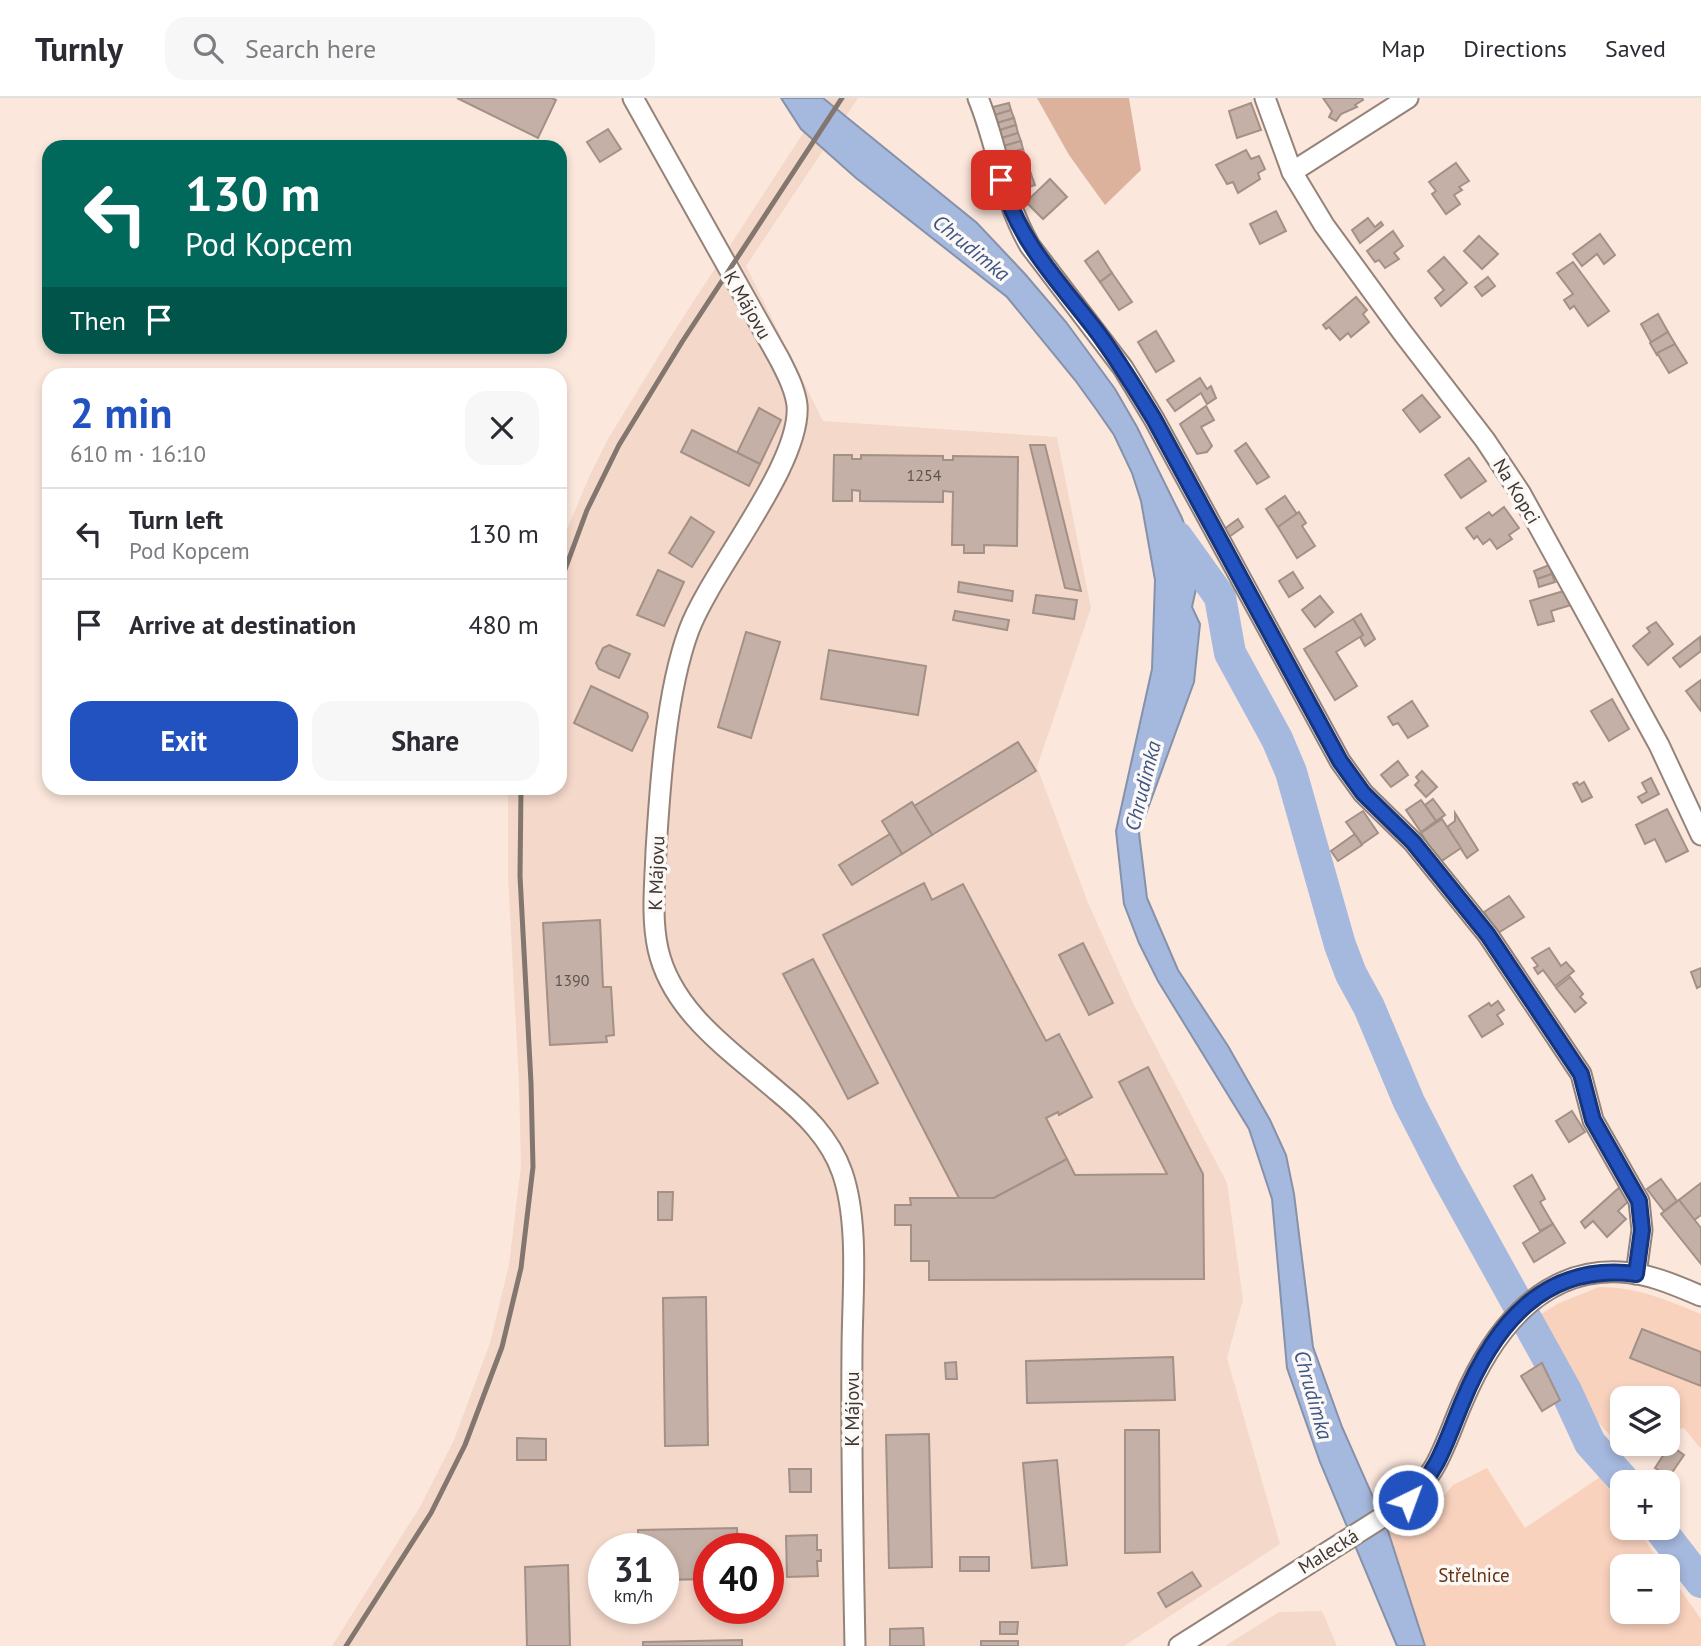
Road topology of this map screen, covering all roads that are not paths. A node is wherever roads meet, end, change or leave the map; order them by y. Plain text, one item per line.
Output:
1 (633, 98) edge
2 (978, 98) edge
3 (1265, 98) edge
4 (1408, 98) edge
5 (1292, 172) junction
6 (1701, 835) edge
7 (1636, 1274) junction
8 (1701, 1296) edge
9 (855, 1646) edge
10 (1179, 1646) edge

1 - 9 street, K Májovu
2 - 7 street
3 - 5 street, Na Kopci
4 - 5 street
5 - 6 street, Na Kopci
7 - 8 street, Malecká
7 - 10 street, Malecká

